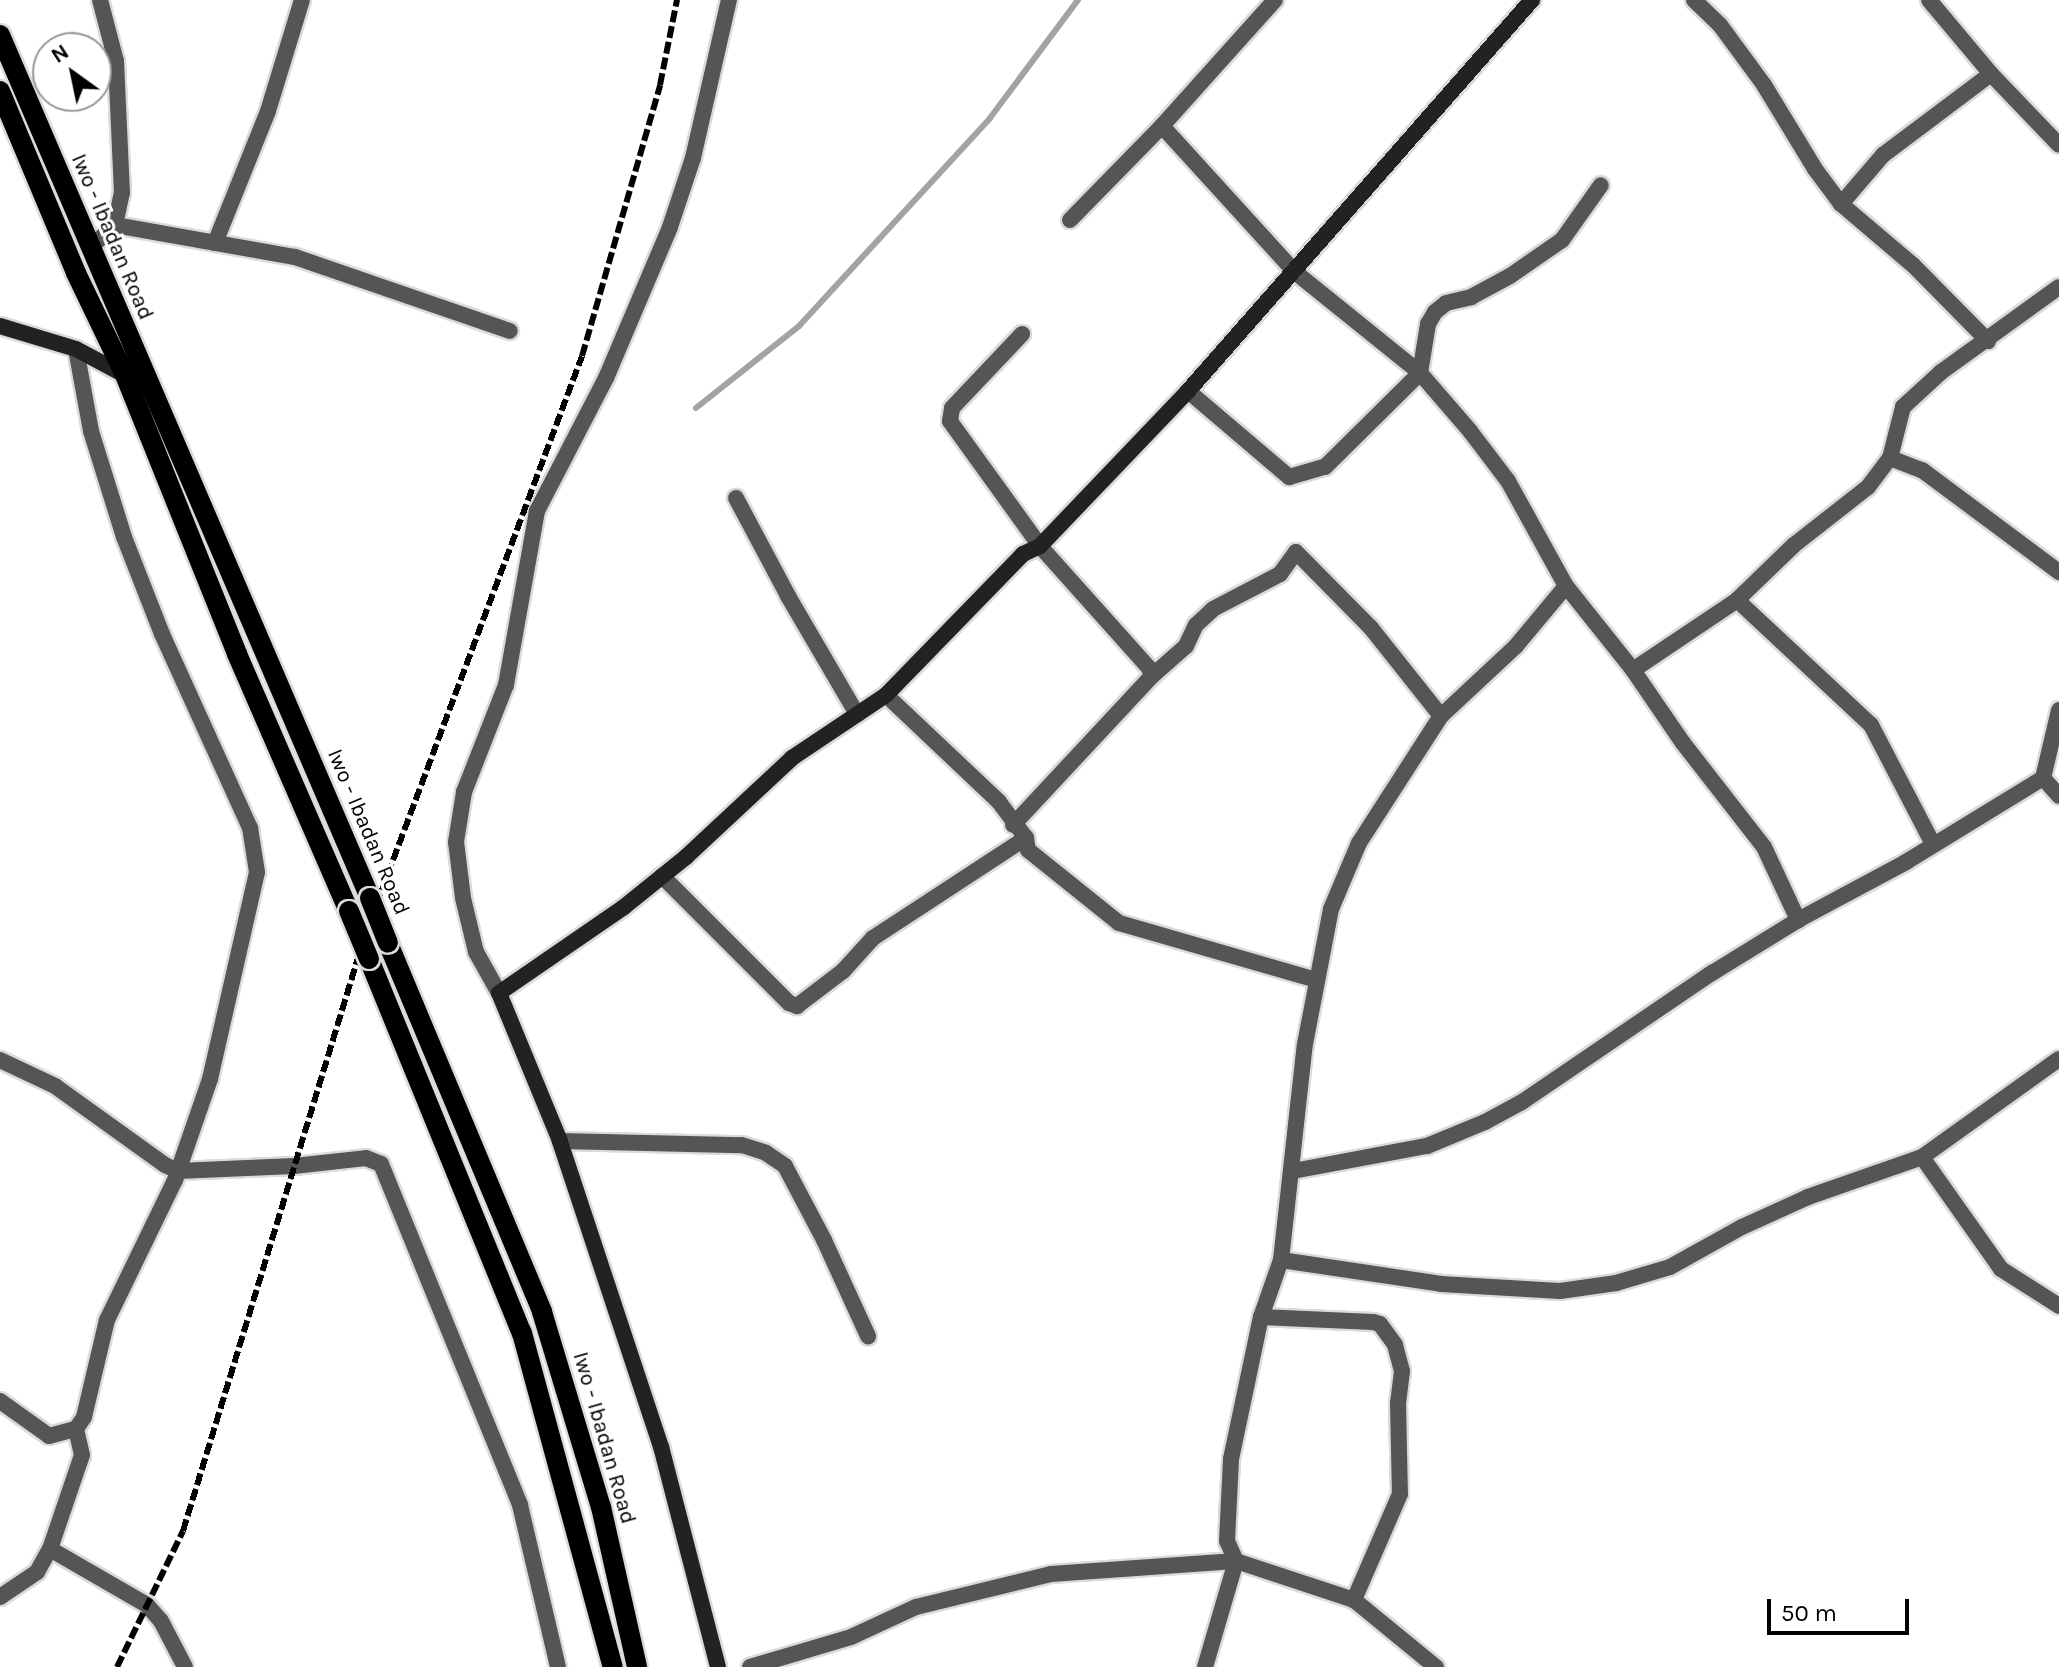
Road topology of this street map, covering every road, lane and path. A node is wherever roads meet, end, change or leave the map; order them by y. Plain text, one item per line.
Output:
1 (100, 0) edge
2 (302, 0) edge
3 (729, 0) edge
4 (1275, 0) edge
5 (1532, 0) edge
6 (1694, 0) edge
7 (1929, 0) edge
8 (0, 35) edge
9 (1991, 74) junction
10 (0, 91) edge
11 (1162, 126) junction
12 (2059, 145) edge
13 (1601, 185) dead end
14 (1841, 204) junction
15 (1070, 220) dead end
16 (115, 225) junction
17 (215, 243) junction
18 (90, 248) junction
19 (1295, 272) junction
20 (2059, 287) edge
21 (0, 326) edge
22 (510, 331) dead end
23 (1022, 334) dead end
24 (1988, 341) junction
25 (76, 349) junction
26 (1420, 373) junction
27 (125, 375) junction
28 (1188, 391) junction
29 (1890, 458) junction
30 (736, 498) dead end
31 (1040, 546) junction
32 (2059, 572) edge
33 (1566, 586) junction
34 (1737, 600) junction
35 (1633, 670) junction
36 (1152, 676) junction
37 (886, 695) junction
38 (2059, 710) edge
39 (857, 714) junction
40 (1441, 716) junction
41 (2043, 778) junction
42 (2059, 796) edge
43 (1013, 825) junction
44 (1026, 838) junction
45 (1933, 844) junction
46 (662, 876) junction
47 (1798, 920) junction
48 (1317, 980) junction
49 (499, 993) junction
50 (2059, 1059) edge
51 (0, 1060) edge
52 (560, 1141) junction
53 (1922, 1157) junction
54 (178, 1171) junction
55 (1293, 1171) junction
56 (1281, 1260) junction
57 (2057, 1301) edge
58 (1261, 1317) junction
59 (868, 1336) dead end
60 (0, 1401) edge
61 (76, 1429) junction
62 (50, 1549) junction
63 (1236, 1561) junction
64 (0, 1597) edge
65 (1354, 1600) junction
66 (185, 1667) edge
67 (558, 1667) edge
68 (613, 1667) edge
69 (637, 1667) edge
70 (718, 1667) edge
71 (750, 1667) edge
72 (1205, 1667) edge
73 (1436, 1667) edge

1 - 16 street
2 - 17 street
3 - 49 street
4 - 11 street
5 - 19 street
6 - 14 street
7 - 9 street
8 - 18 main road, Iwo - Ibadan Road
9 - 12 street
9 - 14 street
10 - 27 main road, Iwo - Ibadan Road
11 - 15 street
11 - 19 street
13 - 26 street
14 - 24 street
16 - 17 street
16 - 18 street
17 - 22 street
18 - 69 main road, Iwo - Ibadan Road, bridge
19 - 26 street
19 - 28 street
20 - 24 street
21 - 25 street
23 - 31 street
24 - 29 street
25 - 27 street
25 - 54 street
26 - 28 street
26 - 33 street
27 - 68 main road, Iwo - Ibadan Road, bridge
28 - 31 street
29 - 32 street
29 - 34 street
30 - 39 street
31 - 36 street
31 - 37 street
33 - 35 street
33 - 40 street
34 - 35 street
34 - 45 street
35 - 47 street
36 - 40 street
36 - 43 street
37 - 39 street
37 - 43 street
38 - 41 street
39 - 46 street
40 - 48 street
41 - 42 street
41 - 45 street
43 - 44 street
44 - 46 street
44 - 48 street
45 - 47 street
46 - 49 street
47 - 55 street
48 - 55 street
49 - 52 street
50 - 53 street
51 - 54 street
52 - 59 street
52 - 70 street
53 - 56 street
53 - 57 street
54 - 61 street
54 - 67 street
55 - 56 street
56 - 58 street
58 - 63 street
58 - 65 street
60 - 61 street
61 - 62 street
62 - 64 street
62 - 66 street
63 - 65 street
63 - 71 street
63 - 72 street
65 - 73 street

